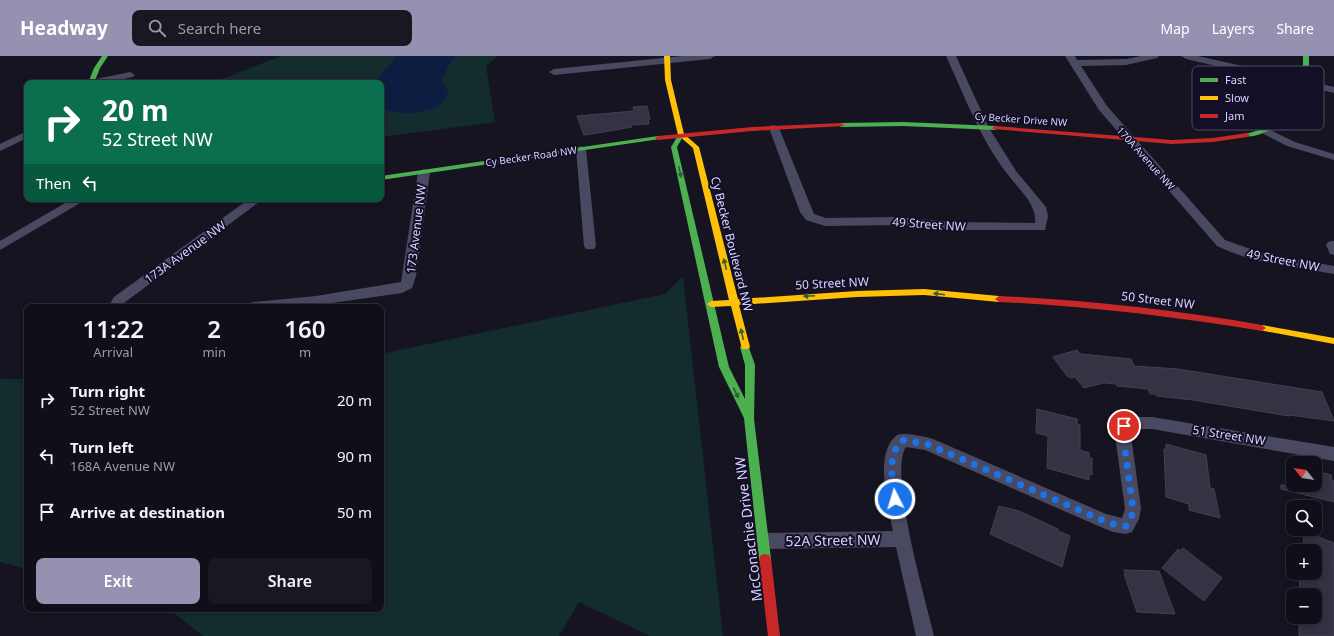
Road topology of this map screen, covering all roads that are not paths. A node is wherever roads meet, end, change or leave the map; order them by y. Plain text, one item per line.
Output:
1 (105, 56) edge
2 (710, 56) edge
3 (950, 56) edge
4 (1154, 56) edge
5 (1186, 56) edge
6 (667, 58) edge
7 (1073, 59) edge
8 (1230, 66) edge
9 (554, 72) dead end
10 (130, 75) dead end
11 (92, 80) edge
12 (106, 80) edge
13 (1324, 88) edge
14 (1334, 90) edge
15 (774, 128) junction
16 (984, 128) junction
17 (1264, 130) joint
18 (682, 135) junction
19 (24, 136) edge
20 (1130, 139) junction
21 (0, 148) edge
22 (581, 149) junction
23 (1334, 157) edge
24 (424, 172) junction
25 (384, 178) edge
26 (76, 202) edge
27 (253, 202) edge
28 (0, 246) edge
29 (590, 246) dead end
30 (1233, 250) joint
31 (1334, 270) edge
32 (978, 298) junction
33 (734, 302) junction
34 (117, 304) edge
35 (284, 304) edge
36 (711, 304) junction
37 (941, 304) dead end
38 (729, 316) junction
39 (1334, 341) edge
40 (750, 365) joint
41 (749, 419) junction
42 (1334, 454) edge
43 (903, 539) junction
44 (764, 541) junction
45 (774, 636) edge
46 (925, 636) edge

1 - 11 street
2 - 6 street
3 - 16 street
4 - 7 street
5 - 8 street
6 - 9 street
6 - 18 street
7 - 20 street, 170A Avenue NW
10 - 12 street
13 - 14 street
15 - 16 street, Cy Becker Drive NW
15 - 16 street, 49 Street NW
15 - 18 street, Cy Becker Drive NW
16 - 20 street, Cy Becker Drive NW
17 - 20 street, Cy Becker Drive NW
17 - 23 street
18 - 22 street, Cy Becker Road NW
33 -> 18 street, Cy Becker Boulevard NW
18 -> 36 street
19 - 21 street
20 - 30 street, 170A Avenue NW
22 - 24 street, Cy Becker Road NW
22 - 29 street
24 - 25 street, Cy Becker Road NW
24 - 35 street, 173 Avenue NW
26 - 28 street
27 - 34 street, 173A Avenue NW
30 - 31 street, 49 Street NW
32 -> 33 street, 50 Street NW
32 - 37 street, 50 Street NW
32 - 39 street, 50 Street NW
33 - 36 street, 50 Street NW
33 - 38 street, Cy Becker Boulevard NW
36 - 38 street, McConachie Drive NW
40 -> 38 street, Cy Becker Boulevard NW
38 -> 41 street, McConachie Drive NW
40 - 41 street, McConachie Drive NW
41 - 44 street, McConachie Drive NW
42 - 43 street, 51 Street NW
43 - 44 street, 52A Street NW
43 - 46 street
44 - 45 street, McConachie Drive NW

